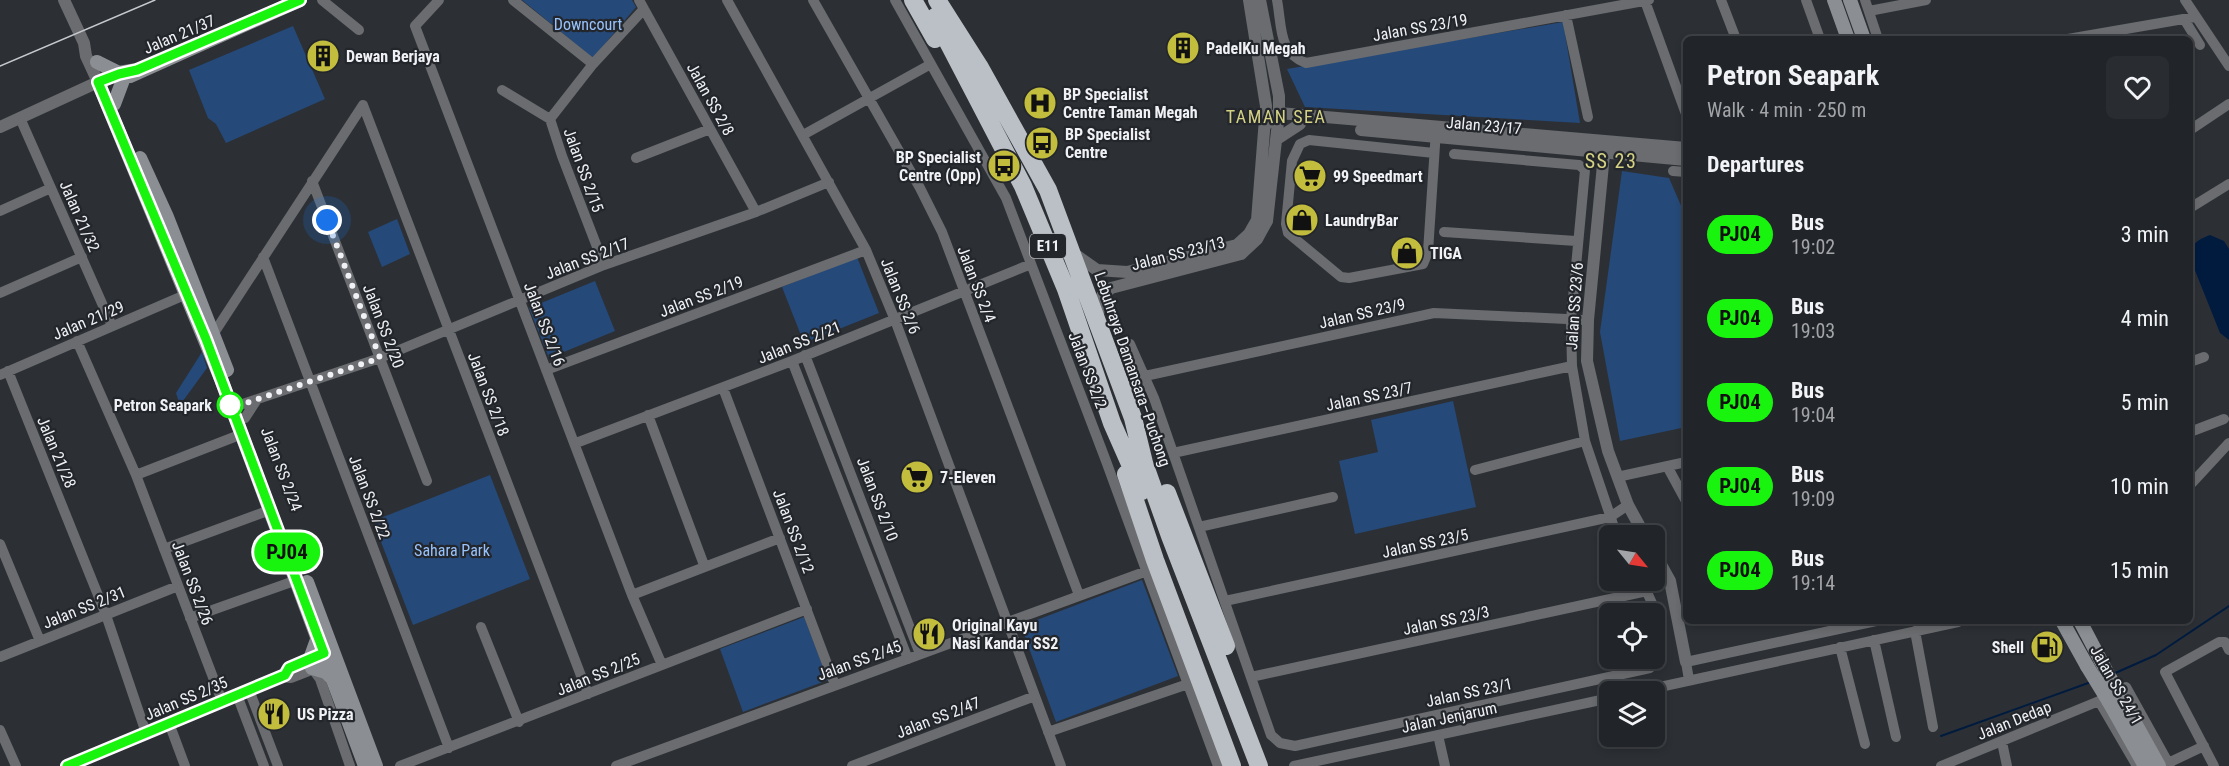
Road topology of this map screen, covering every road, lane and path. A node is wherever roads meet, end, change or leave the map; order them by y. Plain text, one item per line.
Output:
1 (64, 0) edge
2 (300, 0) edge
3 (322, 0) edge
4 (439, 0) edge
5 (513, 0) edge
6 (727, 0) edge
7 (813, 0) edge
8 (895, 0) edge
9 (1249, 0) edge
10 (1260, 0) edge
11 (1277, 0) edge
12 (1647, 0) edge
13 (1722, 0) edge
14 (1806, 0) edge
15 (1834, 0) edge
16 (1850, 0) edge
17 (1865, 0) edge
18 (1926, 0) edge
19 (2185, 0) edge
20 (932, 1) edge
21 (641, 4) edge
22 (1869, 11) junction
23 (1566, 15) junction
24 (2196, 17) junction
25 (2184, 19) junction
26 (359, 30) dead end
27 (1735, 36) edge
28 (1819, 36) edge
29 (1847, 36) edge
30 (1863, 36) edge
31 (1877, 36) edge
32 (2085, 36) edge
33 (2211, 39) junction
34 (2200, 45) junction
35 (87, 50) junction
36 (2193, 50) edge
37 (97, 62) junction
38 (593, 64) junction
39 (931, 64) junction
40 (2229, 66) edge
41 (121, 77) junction
42 (103, 85) junction
43 (502, 90) dead end
44 (1279, 96) junction
45 (869, 99) junction
46 (114, 104) junction
47 (2229, 104) edge
48 (1683, 105) edge
49 (1272, 117) junction
50 (1588, 117) dead end
51 (20, 118) junction
52 (550, 119) junction
53 (1300, 120) junction
54 (0, 127) edge
55 (2193, 128) edge
56 (710, 129) junction
57 (1436, 132) junction
58 (803, 135) junction
59 (1277, 139) junction
60 (1604, 146) junction
61 (1683, 148) edge
62 (1434, 153) junction
63 (1454, 154) dead end
64 (636, 158) dead end
65 (1683, 159) edge
66 (1674, 171) dead end
67 (1683, 172) edge
68 (312, 181) junction
69 (829, 182) junction
70 (2229, 184) edge
71 (51, 188) junction
72 (2193, 206) edge
73 (0, 211) edge
74 (756, 212) junction
75 (1444, 231) dead end
76 (1576, 241) junction
77 (866, 250) junction
78 (1073, 253) junction
79 (82, 257) junction
80 (263, 257) junction
81 (1031, 264) junction
82 (604, 265) junction
83 (191, 274) junction
84 (964, 292) junction
85 (0, 293) edge
86 (187, 294) junction
87 (520, 301) junction
88 (896, 320) junction
89 (1571, 320) junction
90 (1588, 320) junction
91 (1097, 321) junction
92 (112, 326) junction
93 (449, 331) junction
94 (214, 333) junction
95 (77, 341) junction
96 (1130, 345) dead end
97 (805, 355) junction
98 (2204, 357) dead end
99 (380, 358) junction
100 (792, 361) junction
101 (2193, 361) edge
102 (1572, 366) junction
103 (546, 370) junction
104 (4, 373) edge
105 (1145, 376) junction
106 (310, 383) junction
107 (723, 388) junction
108 (239, 410) junction
109 (648, 415) junction
110 (1132, 418) junction
111 (2224, 419) dead end
112 (1112, 423) junction
113 (2193, 431) edge
114 (242, 434) junction
115 (1585, 441) junction
116 (576, 443) junction
117 (2229, 443) edge
118 (1173, 453) junction
119 (1683, 463) edge
120 (1667, 466) junction
121 (1475, 470) dead end
122 (136, 475) junction
123 (1617, 477) junction
124 (428, 481) dead end
125 (2193, 482) edge
126 (1683, 495) edge
127 (1333, 497) dead end
128 (1628, 505) junction
129 (270, 510) junction
130 (1610, 517) junction
131 (1613, 525) edge
132 (1639, 525) edge
133 (1199, 527) junction
134 (1165, 537) junction
135 (780, 538) junction
136 (0, 544) edge
137 (164, 549) junction
138 (704, 565) junction
139 (1147, 571) junction
140 (1665, 571) edge
141 (297, 580) junction
142 (178, 586) junction
143 (1647, 591) joint
144 (632, 595) junction
145 (1079, 595) junction
146 (1225, 601) junction
147 (807, 609) junction
148 (106, 615) junction
149 (190, 618) junction
150 (1007, 622) junction
151 (1862, 624) edge
152 (1948, 624) edge
153 (2064, 624) edge
154 (2082, 624) edge
155 (481, 627) dead end
156 (1915, 631) junction
157 (318, 637) junction
158 (1874, 640) junction
159 (40, 641) junction
160 (1840, 648) junction
161 (2229, 650) edge
162 (920, 654) junction
163 (330, 656) junction
164 (0, 657) edge
165 (908, 659) junction
166 (1686, 662) junction
167 (311, 664) junction
168 (662, 665) junction
169 (1251, 678) junction
170 (334, 680) junction
171 (1689, 680) junction
172 (1188, 684) junction
173 (835, 685) junction
174 (1665, 686) edge
175 (243, 692) junction
176 (588, 694) junction
177 (1035, 696) junction
178 (1599, 700) edge
179 (2109, 700) junction
180 (222, 701) junction
181 (519, 722) junction
182 (169, 723) junction
183 (1933, 727) dead end
184 (0, 730) edge
185 (1048, 732) junction
186 (146, 733) junction
187 (1438, 735) junction
188 (1896, 737) dead end
189 (2001, 743) junction
190 (1864, 744) dead end
191 (2204, 746) junction
192 (448, 748) junction
193 (2166, 765) edge
194 (16, 766) edge
195 (68, 766) edge
196 (185, 766) edge
197 (264, 766) edge
198 (278, 766) edge
199 (350, 766) edge
200 (365, 766) edge
201 (376, 766) edge
202 (400, 766) edge
203 (616, 766) edge
204 (852, 766) edge
205 (1060, 766) edge
206 (1218, 766) edge
207 (1232, 766) edge
208 (1247, 766) edge
209 (1259, 766) edge
210 (1272, 766) edge
211 (1294, 766) edge
212 (1445, 766) edge
213 (1941, 766) edge
214 (2006, 766) edge
215 (2137, 766) edge
216 (2145, 766) edge
217 (2214, 766) edge

1 - 35 street
2 - 41 main road, Jalan 21/37
3 - 26 street
4 - 87 street, Jalan SS 2/16
5 - 38 street
6 - 58 street, Jalan SS 2/6
7 - 45 street, Jalan SS 2/4
8 - 39 street, Jalan SS 2/2
9 - 49 street, Jalan SS 23/13
10 - 44 street, Jalan SS 23/13
11 - 23 street, Jalan SS 23/19
12 - 23 street, Jalan SS 23/19
12 - 48 street
13 - 27 street
14 - 28 street
15 - 29 main road
16 - 30 main road
17 - 22 street
18 - 22 street
19 - 24 street
20 - 78 highway, Lebuhraya Damansara–Puchong / E11
20 - 112 highway, Lebuhraya Damansara–Puchong / E11
21 - 38 street, Jalan SS 2/15
21 - 56 street, Jalan SS 2/8
22 - 31 street
23 - 50 street
24 - 25 street
24 - 33 street
25 - 32 street
25 - 34 street
33 - 34 street
33 - 40 street
34 - 36 street
35 - 37 street
35 - 42 street
37 - 41 main road
37 - 42 street
38 - 52 street, Jalan SS 2/15
39 - 45 street
39 - 81 street, Jalan SS 2/2
41 - 42 main road, Jalan 21/37
41 - 46 main road
42 - 46 main road, Jalan SS 2/24
42 - 51 street
42 - 86 main road, Jalan SS 2/24
43 - 52 street
44 - 49 street, Jalan SS 23/13
44 - 53 street
45 - 58 street
45 - 84 street, Jalan SS 2/4
46 - 83 main road, Jalan SS 2/24
47 - 55 street
49 - 53 street, Jalan 23/17
49 - 59 street, Jalan SS 23/13
49 - 78 street, Jalan SS 23/13
51 - 54 street
51 - 71 street, Jalan 21/32
52 - 82 street, Jalan SS 2/15
53 - 57 street, Jalan 23/17
53 - 59 street
56 - 64 street
56 - 74 street, Jalan SS 2/8
57 - 60 street, Jalan 23/17
57 - 62 street
58 - 69 street, Jalan SS 2/6
59 - 91 street, Jalan SS 23/13
60 - 61 street, Jalan 23/17
60 - 65 street, Jalan 23/17
60 - 90 street, Jalan SS 23/6
62 - 62 street
63 - 76 street
66 - 67 street
68 - 80 street
68 - 93 street, Jalan SS 2/18
68 - 99 street, Jalan SS 2/20
69 - 74 street, Jalan SS 2/17
69 - 77 street, Jalan SS 2/6
70 - 72 street
71 - 73 street
71 - 79 street, Jalan 21/32
74 - 82 street, Jalan SS 2/17
75 - 76 street
76 - 89 street
77 - 88 street, Jalan SS 2/6
77 - 103 street, Jalan SS 2/19
78 - 91 highway, Lebuhraya Damansara–Puchong / E11
79 - 85 street
79 - 92 street, Jalan 21/32
80 - 94 street
80 - 106 street, Jalan SS 2/22
81 - 84 street, Jalan SS 2/21
81 - 139 street, Jalan SS 2/2
82 - 87 street, Jalan SS 2/17
83 - 86 main road
83 - 94 main road, Jalan SS 2/24
84 - 88 street, Jalan SS 2/21
84 - 145 street, Jalan SS 2/4
86 - 92 street, Jalan 21/29
86 - 108 main road, Jalan SS 2/24
87 - 93 street, Jalan SS 2/17
87 - 103 street, Jalan SS 2/16
88 - 97 street, Jalan SS 2/21
88 - 150 street, Jalan SS 2/6
89 - 90 street, Jalan SS 23/9
89 - 102 street
89 - 105 street, Jalan SS 23/9
90 - 123 street, Jalan SS 23/6
91 - 110 highway, Lebuhraya Damansara–Puchong / E11
92 - 95 street, Jalan 21/29
93 - 99 street, Jalan SS 2/17
93 - 176 street, Jalan SS 2/18
94 - 108 main road, Jalan SS 2/24
95 - 104 street, Jalan 21/29
95 - 122 street, Jalan SS 2/26
96 - 105 street
97 - 100 street, Jalan SS 2/21
97 - 162 street, Jalan SS 2/10
98 - 101 street
99 - 106 street, Jalan SS 2/17
99 - 124 street, Jalan SS 2/20
100 - 107 street, Jalan SS 2/21
100 - 165 street, Jalan SS 2/10
102 - 115 street
102 - 118 street, Jalan SS 23/7
103 - 116 street, Jalan SS 2/16
104 - 148 street, Jalan 21/28
105 - 118 street
106 - 108 street, Jalan SS 2/17
106 - 192 street, Jalan SS 2/22
107 - 109 street, Jalan SS 2/21
107 - 135 street, Jalan SS 2/12
108 - 114 main road, Jalan SS 2/24
108 - 163 main road, Jalan SS 2/24
109 - 116 street, Jalan SS 2/21
109 - 138 street
110 - 134 highway, Lebuhraya Damansara–Puchong / E11
110 - 210 highway
111 - 113 street
112 - 134 highway, Lebuhraya Damansara–Puchong / E11
112 - 207 highway
114 - 122 street
114 - 129 main road, Jalan SS 2/24
115 - 121 street
115 - 130 street
116 - 144 street, Jalan SS 2/16
117 - 125 street
118 - 133 street
119 - 120 street
120 - 123 street
120 - 126 street
122 - 137 street, Jalan SS 2/26
123 - 128 street, Jalan SS 23/6
127 - 133 street
128 - 130 street, Jalan SS 23/5
128 - 132 street, Jalan SS 23/6
129 - 137 street
129 - 141 main road, Jalan SS 2/24
130 - 131 street
130 - 146 street, Jalan SS 23/5
133 - 146 street
134 - 208 highway, Lebuhraya Damansara–Puchong / E11
134 - 209 highway, Lebuhraya Damansara–Puchong / E11
135 - 138 street
135 - 147 street, Jalan SS 2/12
136 - 159 street
137 - 142 street, Jalan SS 2/26
138 - 144 street
139 - 145 street, Jalan SS 2/45
139 - 172 street, Jalan SS 2/2
140 - 166 street
141 - 149 street
141 - 157 main road, Jalan SS 2/24
142 - 148 street, Jalan SS 2/31
142 - 149 street, Jalan SS 2/26
143 - 169 street, Jalan SS 23/3
143 - 169 street, Jalan SS 23/1
144 - 168 street, Jalan SS 2/16
145 - 150 street, Jalan SS 2/45
146 - 169 street
147 - 168 street, Jalan SS 2/25
147 - 173 street, Jalan SS 2/12
148 - 159 street, Jalan SS 2/31
148 - 186 street, Jalan 21/28
149 - 180 street, Jalan SS 2/26
150 - 162 street, Jalan SS 2/45
150 - 177 street, Jalan SS 2/6
151 - 166 street
152 - 156 street
153 - 179 main road, Jalan SS 24/1, bridge
154 - 179 main road, Jalan SS 24/1, bridge
155 - 181 street
156 - 158 street
156 - 183 street
157 - 163 main road, Jalan SS 2/24
157 - 167 main road
158 - 160 street
158 - 188 street
159 - 164 street, Jalan SS 2/31
160 - 171 street
160 - 190 street
161 - 191 street
162 - 165 street, Jalan SS 2/45
163 - 167 street, Jalan SS 2/35
163 - 170 main road, Jalan SS 2/24
163 - 201 main road, Jalan SS 2/24
165 - 173 street, Jalan SS 2/45
166 - 171 street
167 - 170 main road
167 - 175 street, Jalan SS 2/35
167 - 199 street
168 - 176 street, Jalan SS 2/25
170 - 200 main road, Jalan SS 2/24
171 - 174 street
172 - 185 street
172 - 206 street, Jalan SS 2/2
173 - 203 street, Jalan SS 2/45
175 - 180 street, Jalan SS 2/35
175 - 197 street
175 - 198 street
176 - 181 street, Jalan SS 2/25
177 - 185 street, Jalan SS 2/6
177 - 204 street, Jalan SS 2/47
178 - 187 street, Jalan Jenjarum
179 - 189 street, Jalan Dedap
179 - 193 main road, Jalan SS 24/1
179 - 193 street, Jalan Dedap
179 - 215 street
179 - 216 main road, Jalan SS 24/1
180 - 182 street, Jalan SS 2/35
181 - 192 street, Jalan SS 2/25
182 - 186 street, Jalan SS 2/35
182 - 196 street
184 - 194 street
185 - 205 street, Jalan SS 2/6
186 - 195 street, Jalan SS 2/35
187 - 211 street, Jalan Jenjarum
187 - 212 street
189 - 213 street, Jalan Dedap
189 - 214 street
191 - 193 street
191 - 217 street
192 - 202 street, Jalan SS 2/25

